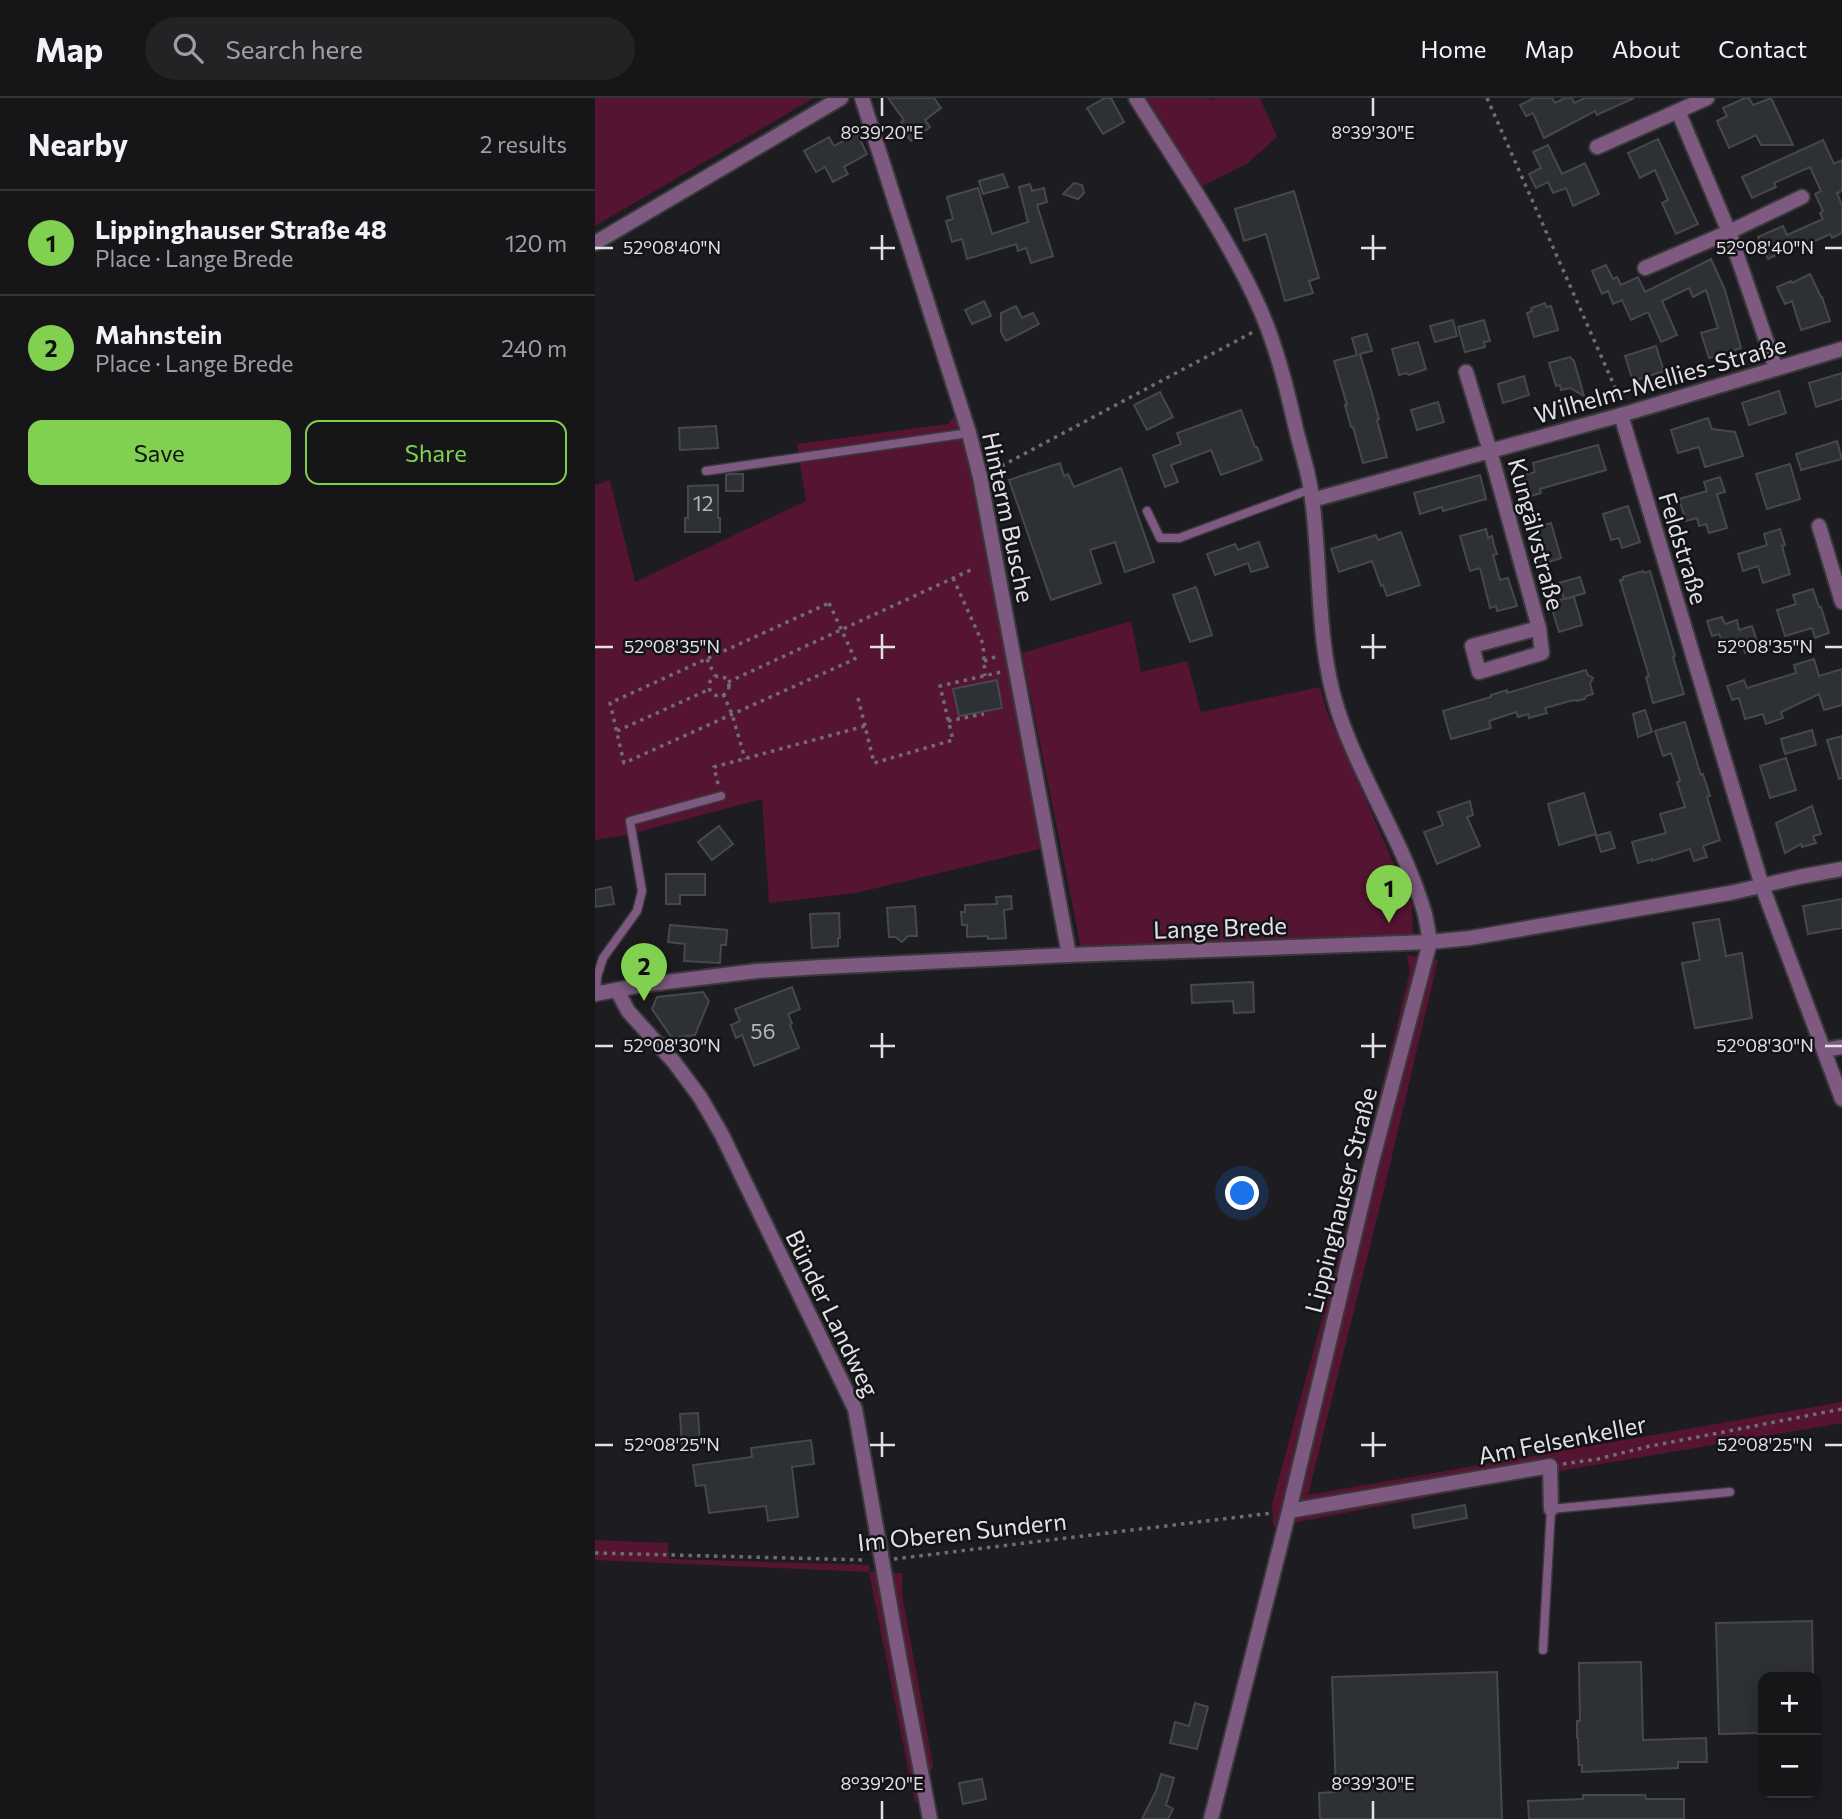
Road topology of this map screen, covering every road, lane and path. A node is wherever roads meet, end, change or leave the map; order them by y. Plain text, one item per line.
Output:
1 (841, 98) edge
2 (862, 98) edge
3 (1136, 98) edge
4 (1487, 98) edge
5 (1707, 98) edge
6 (1678, 111) junction
7 (1597, 147) dead end
8 (1802, 197) dead end
9 (1729, 232) junction
10 (595, 243) edge
11 (1646, 268) dead end
12 (1267, 326) junction
13 (1842, 349) edge
14 (1776, 369) junction
15 (1467, 372) dead end
16 (1621, 415) junction
17 (969, 433) junction
18 (1490, 451) junction
19 (706, 471) dead end
20 (980, 477) junction
21 (1312, 494) junction
22 (1147, 511) dead end
23 (1819, 526) dead end
24 (975, 568) dead end
25 (953, 578) junction
26 (1842, 602) edge
27 (1539, 628) junction
28 (842, 629) junction
29 (707, 659) junction
30 (716, 676) junction
31 (728, 682) junction
32 (710, 689) junction
33 (723, 694) junction
34 (858, 698) dead end
35 (732, 714) junction
36 (984, 714) dead end
37 (948, 721) junction
38 (865, 726) junction
39 (617, 731) junction
40 (745, 758) junction
41 (721, 796) joint
42 (1842, 869) edge
43 (1762, 886) junction
44 (1430, 942) junction
45 (1069, 955) junction
46 (617, 990) junction
47 (596, 994) edge
48 (1842, 1047) edge
49 (1824, 1050) junction
50 (1842, 1099) edge
51 (1842, 1409) edge
52 (1550, 1466) junction
53 (1730, 1492) dead end
54 (1551, 1509) junction
55 (1289, 1511) junction
56 (595, 1553) edge
57 (883, 1560) junction
58 (1543, 1650) dead end
59 (930, 1819) edge
60 (1211, 1819) edge

1 - 10 street
2 - 17 street, Hinterm Busche
3 - 12 street, Lippinghauser Straße
4 - 16 path
5 - 6 street
6 - 7 street
6 - 9 street
8 - 9 street
9 - 11 street
9 - 14 street
12 - 20 path
12 - 21 street, Lippinghauser Straße
13 - 14 street, Wilhelm-Mellies-Straße
14 - 16 street, Wilhelm-Mellies-Straße
15 - 18 street
16 - 18 street, Wilhelm-Mellies-Straße
16 - 43 street, Feldstraße
17 - 19 lane
17 - 20 street, Hinterm Busche
18 - 21 street, Wilhelm-Mellies-Straße
18 - 27 street, Kungälvstraße
20 - 45 street, Hinterm Busche
21 - 22 lane
21 - 44 street, Lippinghauser Straße
23 - 26 street
24 - 25 path
25 - 28 path
25 - 37 path
27 - 27 street, Kungälvstraße
28 - 29 path
28 - 31 path
28 - 35 path
29 - 30 path
29 - 39 path
30 - 31 path
30 - 32 path
31 - 33 path
32 - 33 path
32 - 39 path
33 - 35 path
34 - 38 path
35 - 39 path
35 - 40 path
36 - 37 path
37 - 38 path
38 - 40 path
40 - 41 path
41 - 47 lane
42 - 43 street, Lange Brede
43 - 44 street, Lange Brede
43 - 49 street, Feldstraße
44 - 45 street, Lange Brede
44 - 55 street, Lippinghauser Straße
45 - 46 street, Lange Brede
46 - 47 street, Lange Brede
46 - 57 street, Bünder Landweg
48 - 49 street
49 - 50 street, Feldstraße
51 - 52 path, Am Felsenkeller
52 - 54 street
52 - 55 street, Am Felsenkeller
53 - 54 lane
54 - 58 lane
55 - 57 path, Im Oberen Sundern
55 - 60 street, Lippinghauser Straße
56 - 57 path, Im Oberen Sundern
57 - 59 street, Bünder Landweg

